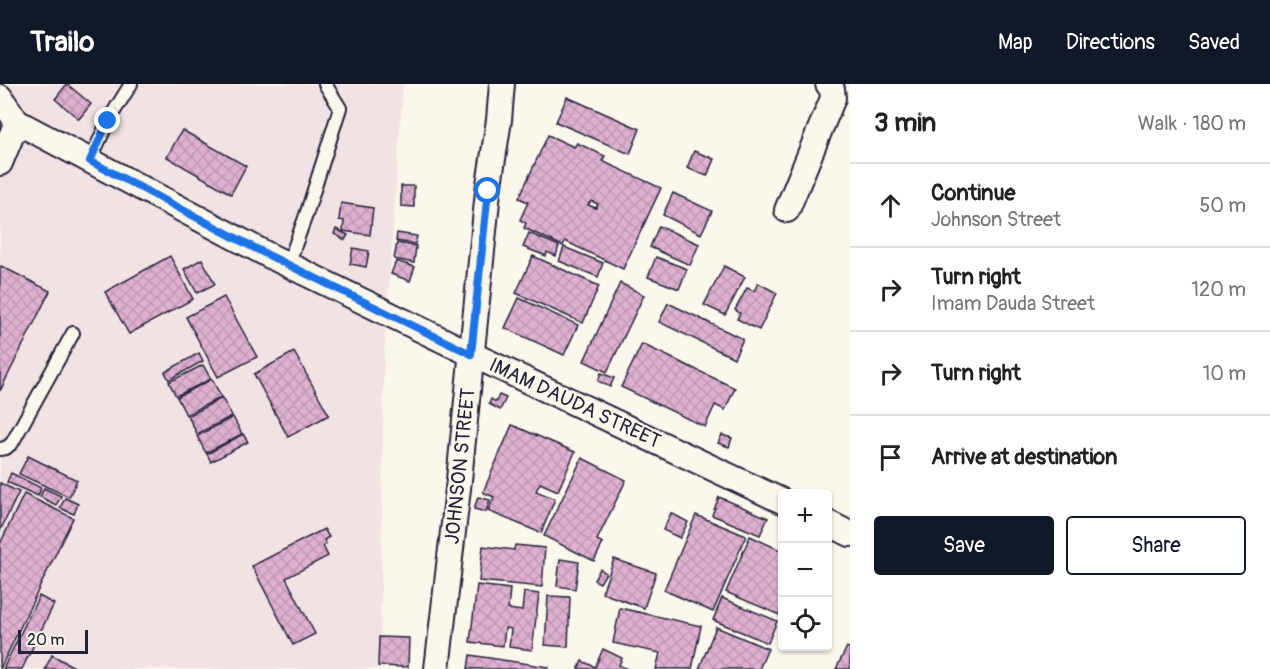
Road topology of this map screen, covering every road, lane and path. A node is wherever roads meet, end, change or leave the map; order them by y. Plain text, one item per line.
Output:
1 (130, 84) edge
2 (326, 84) edge
3 (502, 84) edge
4 (828, 84) edge
5 (0, 97) edge
6 (17, 122) junction
7 (90, 161) junction
8 (0, 163) edge
9 (787, 210) dead end
10 (288, 265) junction
11 (73, 333) dead end
12 (471, 354) junction
13 (0, 448) edge
14 (778, 499) edge
15 (832, 525) edge
16 (850, 534) edge
17 (437, 669) edge

1 - 7 lane
2 - 10 lane
3 - 12 street, JOHNSON STREET
4 - 9 street
5 - 6 street, IMAM DAUDA STREET
6 - 7 street, IMAM DAUDA STREET
6 - 8 street
7 - 10 street, IMAM DAUDA STREET
10 - 12 street, IMAM DAUDA STREET
11 - 13 lane
12 - 14 street, IMAM DAUDA STREET
12 - 17 street, JOHNSON STREET
15 - 16 street

